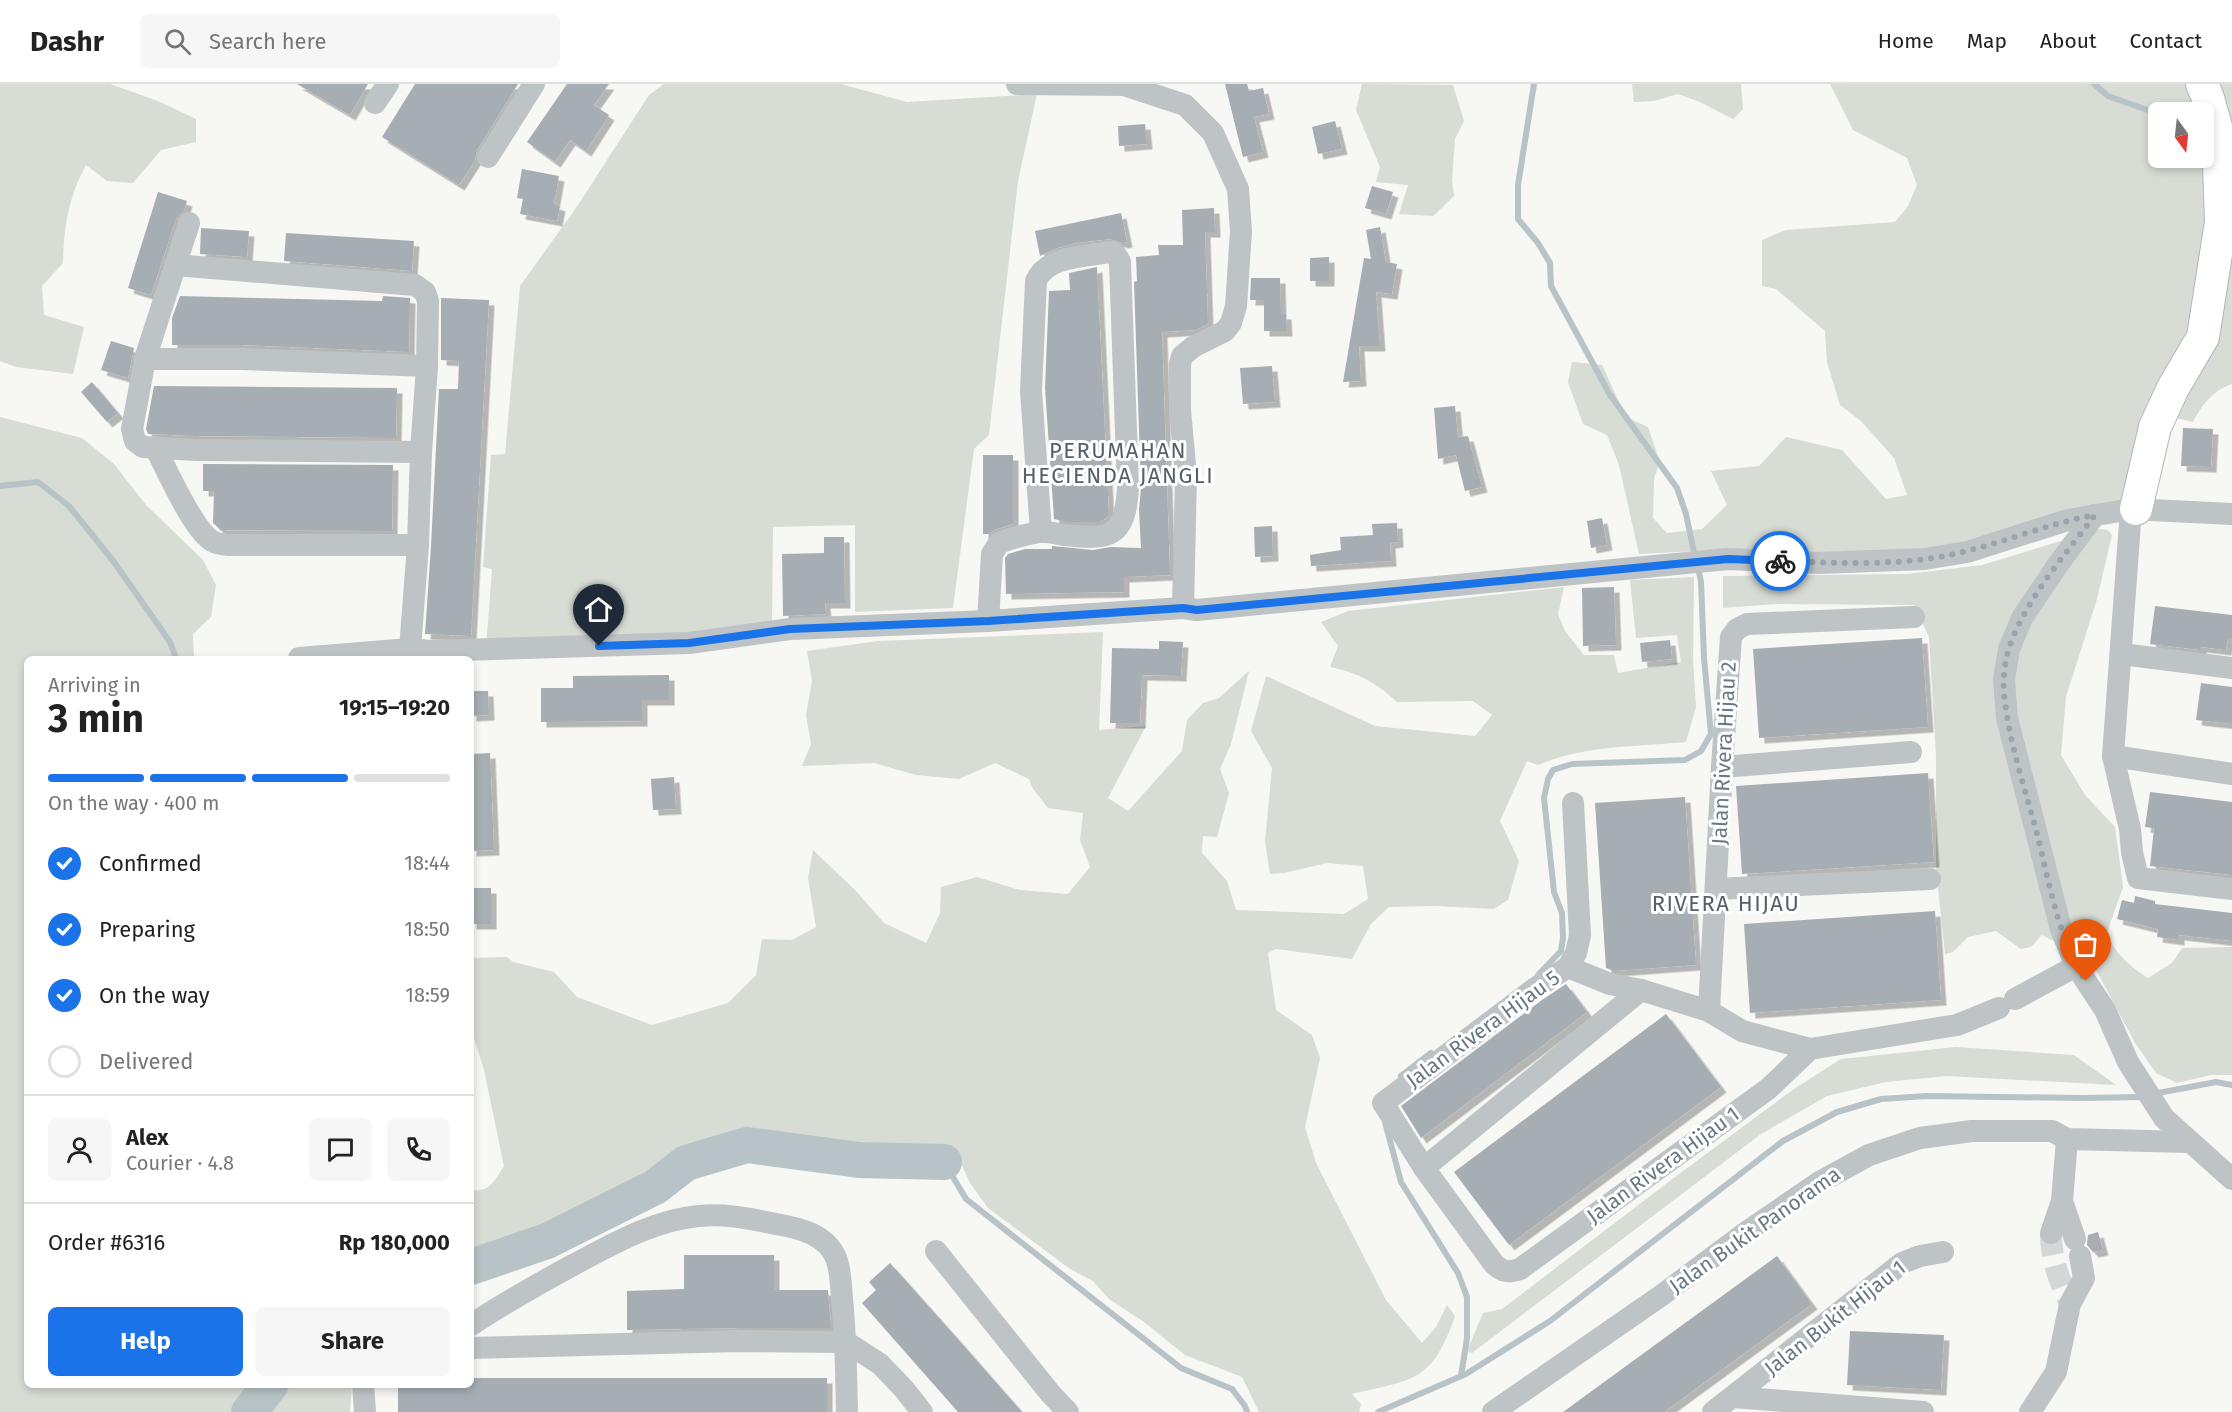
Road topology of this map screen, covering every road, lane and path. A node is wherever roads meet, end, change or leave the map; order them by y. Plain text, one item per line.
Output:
1 (388, 84) edge
2 (534, 84) edge
3 (1017, 84) edge
4 (2202, 84) edge
5 (1124, 85) edge
6 (375, 103) dead end
7 (488, 158) dead end
8 (189, 223) dead end
9 (175, 265) junction
10 (144, 359) junction
11 (428, 366) junction
12 (155, 447) junction
13 (421, 452) junction
14 (2133, 509) junction
15 (2232, 514) edge
16 (2095, 515) junction
17 (1041, 532) junction
18 (418, 545) junction
19 (1183, 608) junction
20 (1914, 617) dead end
21 (988, 621) junction
22 (424, 653) edge
23 (2122, 654) junction
24 (349, 656) edge
25 (2232, 668) edge
26 (1911, 752) dead end
27 (2113, 756) junction
28 (1722, 767) junction
29 (2232, 774) edge
30 (1573, 802) dead end
31 (1930, 879) dead end
32 (1716, 889) junction
33 (2232, 889) edge
34 (2076, 966) junction
35 (1568, 967) junction
36 (1641, 990) junction
37 (1709, 1011) junction
38 (1810, 1049) junction
39 (2067, 1139) junction
40 (2189, 1142) junction
41 (1424, 1168) junction
42 (2232, 1179) edge
43 (2062, 1201) junction
44 (2051, 1233) tunnel mouth
45 (936, 1251) dead end
46 (1943, 1252) dead end
47 (1511, 1272) joint
48 (474, 1323) edge
49 (846, 1342) junction
50 (474, 1348) edge
51 (363, 1388) edge
52 (1733, 1397) junction
53 (1046, 1403) edge
54 (365, 1412) edge
55 (847, 1412) edge
56 (922, 1412) edge
57 (1068, 1412) edge
58 (1493, 1412) edge
59 (1713, 1412) edge
60 (1923, 1412) edge
61 (2030, 1412) edge

1 - 6 street
2 - 7 street
3 - 5 street
4 - 14 street
5 - 19 street
8 - 9 street
9 - 10 street
9 - 11 street
10 - 11 street
10 - 12 street
11 - 13 street
12 - 13 street
12 - 18 street
13 - 18 street
14 - 15 street
14 - 16 street
14 - 23 street
16 - 19 street
16 - 34 street
17 - 17 street
17 - 21 street
18 - 22 street
19 - 21 street
20 - 28 street, Jalan Rivera Hijau 2
21 - 22 street
22 - 24 street
23 - 25 street
23 - 27 street
26 - 28 street
27 - 29 street
27 - 33 street
28 - 32 street, Jalan Rivera Hijau 2
30 - 35 street, Jalan Rivera Hijau 5
31 - 32 street
32 - 37 street, Jalan Rivera Hijau 2
34 - 38 street
34 - 40 street
35 - 36 street
35 - 41 street, Jalan Rivera Hijau 5
36 - 37 street
36 - 41 street
37 - 38 street
38 - 47 street, Jalan Rivera Hijau 1
39 - 40 street, Jalan Bukit Panorama
39 - 43 street
39 - 58 street, Jalan Bukit Panorama
40 - 42 street
41 - 47 street, Jalan Rivera Hijau 5
43 - 44 street
43 - 61 street
45 - 53 street
46 - 52 street, Jalan Bukit Hijau 1
48 - 49 street
49 - 50 street
49 - 55 street
49 - 56 street
51 - 54 street
52 - 59 street, Jalan Bukit Hijau 1
52 - 60 street, Jalan Bukit Hijau 1
53 - 57 street

